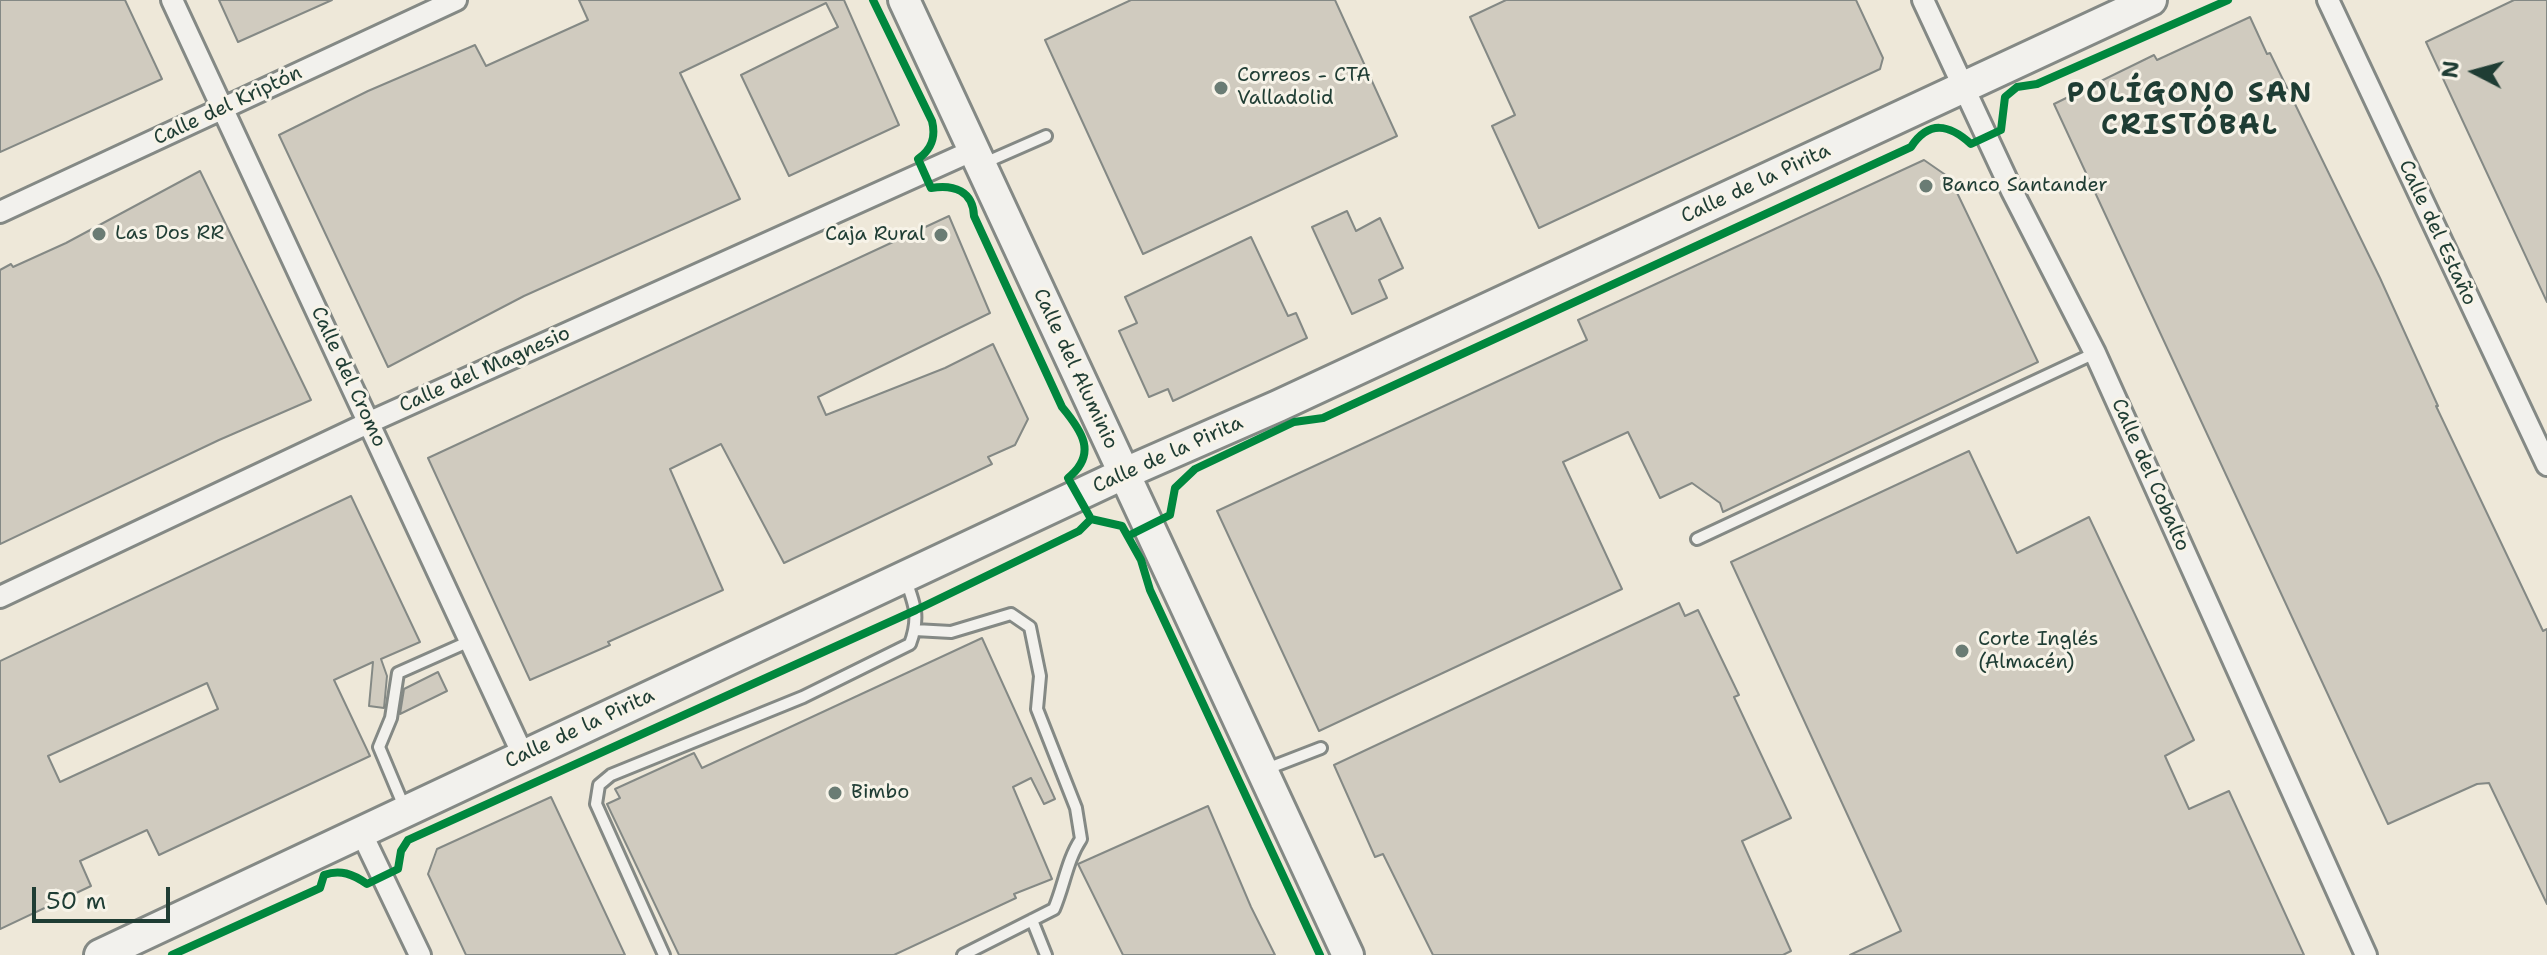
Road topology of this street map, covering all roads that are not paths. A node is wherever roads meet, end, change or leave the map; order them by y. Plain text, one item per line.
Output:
1 (172, 0) edge
2 (456, 0) edge
3 (904, 0) edge
4 (1923, 0) edge
5 (2151, 0) edge
6 (2328, 0) edge
7 (1963, 87) junction
8 (222, 109) junction
9 (1046, 136) dead end
10 (977, 158) junction
11 (0, 212) edge
12 (2095, 353) junction
13 (370, 422) junction
14 (2547, 465) edge
15 (1123, 474) junction
16 (1697, 539) dead end
17 (905, 577) junction
18 (0, 597) edge
19 (915, 630) junction
20 (470, 641) junction
21 (1321, 748) dead end
22 (523, 755) junction
23 (1262, 771) junction
24 (406, 811) junction
25 (361, 832) junction
26 (1032, 920) junction
27 (100, 955) edge
28 (420, 955) edge
29 (664, 955) edge
30 (963, 955) edge
31 (1046, 955) edge
32 (1348, 955) edge
33 (2366, 955) edge

1 - 8 street, Calle del Cromo
2 - 8 street, Calle del Kriptón
3 - 10 street, Calle del Aluminio
4 - 7 street, Calle del Cobalto
5 - 7 street, Calle de la Pirita
6 - 14 street, Calle del Estaño
7 - 12 street, Calle del Cobalto
7 - 15 street, Calle de la Pirita
8 - 11 street, Calle del Kriptón
8 - 13 street, Calle del Cromo
9 - 10 lane
10 - 13 street, Calle del Magnesio
10 - 15 street, Calle del Aluminio
12 - 16 lane
12 - 33 street, Calle del Cobalto
13 - 18 street, Calle del Magnesio
13 - 20 street, Calle del Cromo
15 - 17 street, Calle de la Pirita
15 - 23 street, Calle del Aluminio
17 - 19 lane
17 - 22 street, Calle de la Pirita
19 - 26 lane
19 - 29 lane
20 - 22 street, Calle del Cromo
20 - 24 lane
21 - 23 lane
22 - 24 street, Calle de la Pirita
23 - 32 street, Calle del Aluminio
24 - 25 street, Calle de la Pirita
25 - 27 street, Calle de la Pirita
25 - 28 street
26 - 30 lane
26 - 31 lane

